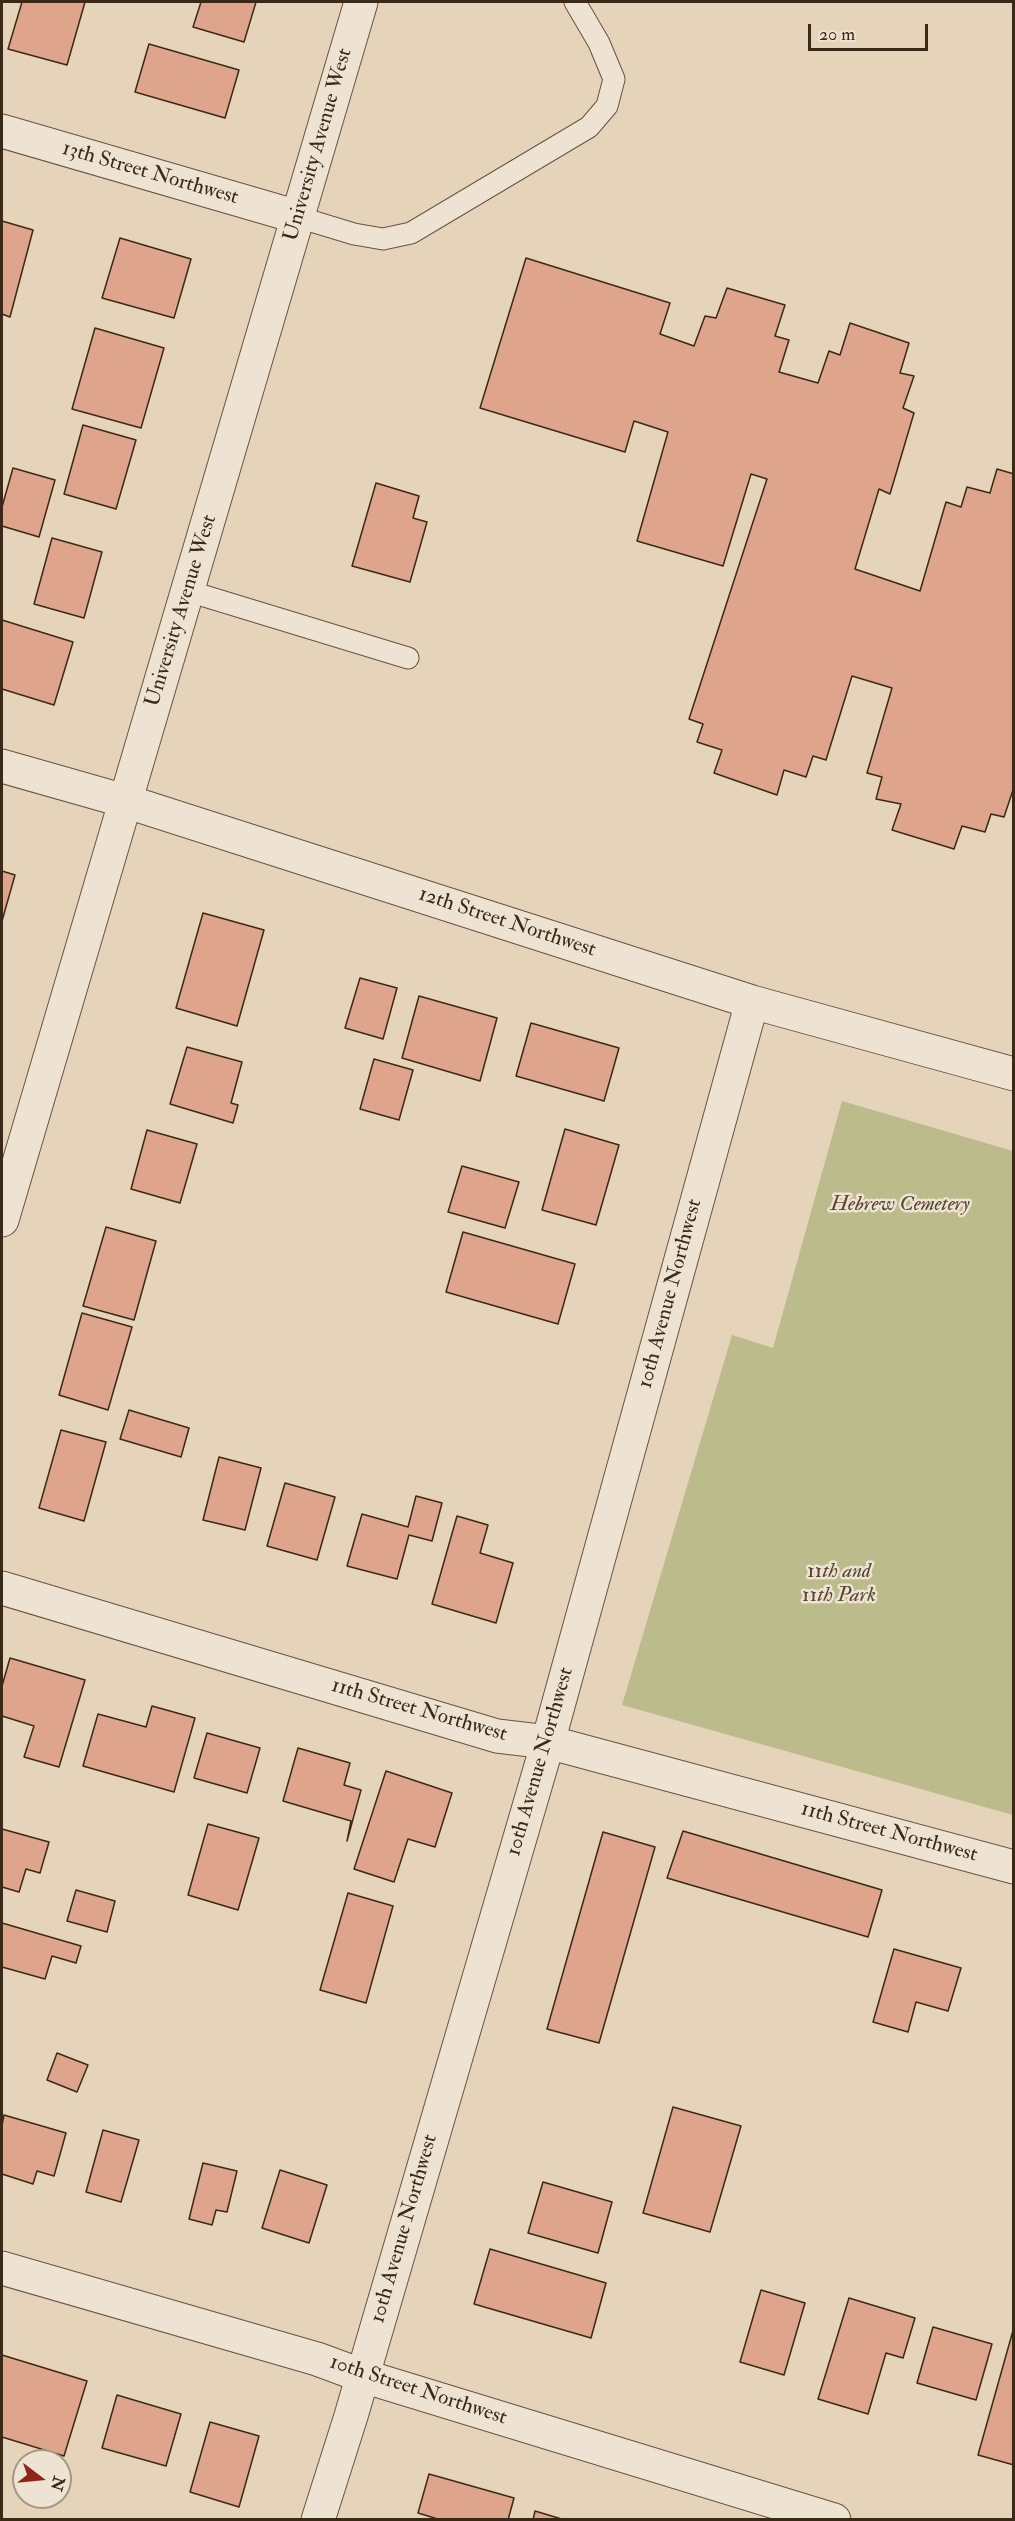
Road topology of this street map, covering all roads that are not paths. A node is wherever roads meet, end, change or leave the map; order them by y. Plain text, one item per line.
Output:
1 (361, 2) edge
2 (575, 2) edge
3 (2, 131) edge
4 (298, 217) junction
5 (188, 591) junction
6 (408, 658) dead end
7 (2, 766) edge
8 (125, 801) junction
9 (752, 1002) junction
10 (1014, 1074) edge
11 (2, 1220) edge
12 (2, 1588) edge
13 (548, 1742) junction
14 (1014, 1867) edge
15 (2, 2268) edge
16 (363, 2376) junction
17 (318, 2520) edge
18 (834, 2520) edge

1 - 4 street, University Avenue West
2 - 4 lane
3 - 4 street, 13th Street Northwest
4 - 5 street, University Avenue West
5 - 6 lane
5 - 8 street, University Avenue West
7 - 8 street, 12th Street Northwest
8 - 9 street, 12th Street Northwest
8 - 11 street, University Avenue West
9 - 10 street, 12th Street Northwest
9 - 13 street, 10th Avenue Northwest
12 - 13 street, 11th Street Northwest
13 - 14 street, 11th Street Northwest
13 - 16 street, 10th Avenue Northwest
15 - 16 street, 10th Street Northwest
16 - 17 street, 10th Avenue Northwest
16 - 18 street, 10th Street Northwest

